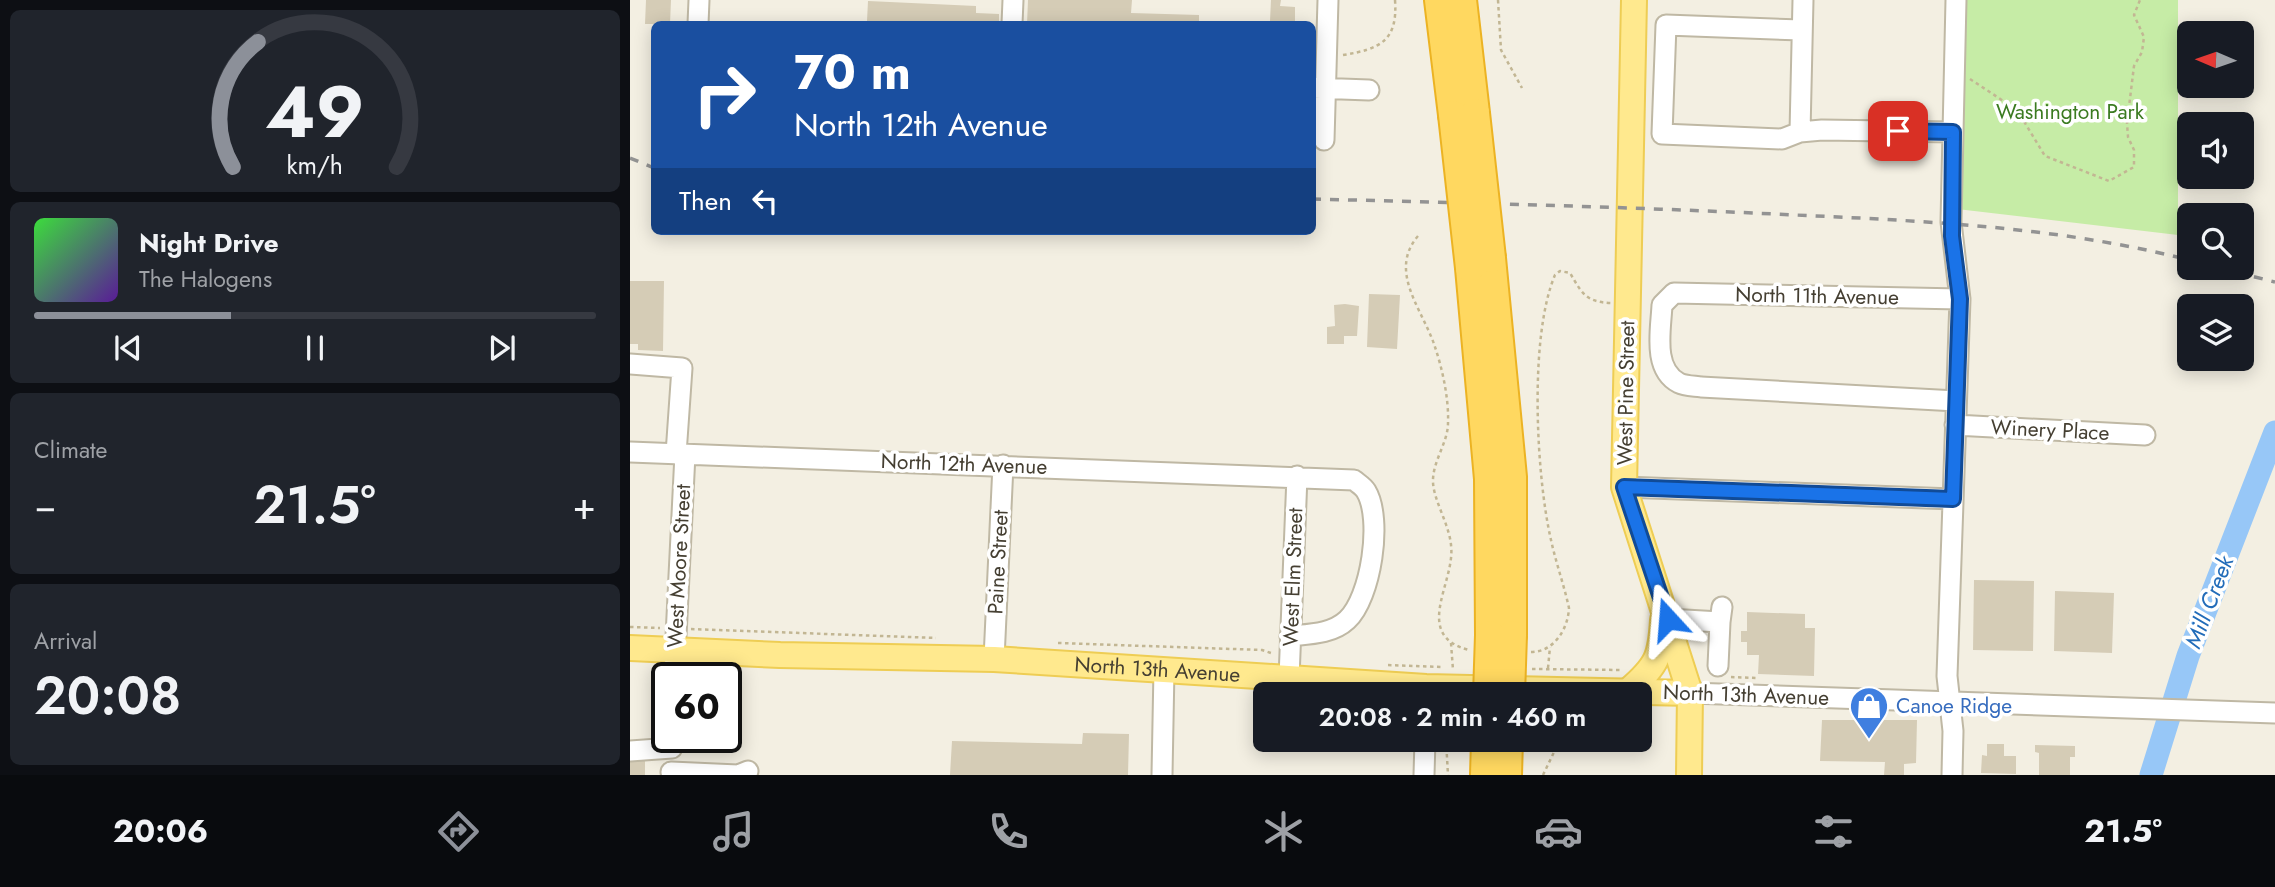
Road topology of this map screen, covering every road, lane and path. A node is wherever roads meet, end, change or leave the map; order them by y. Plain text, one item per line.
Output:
1 (699, 0) edge
2 (1013, 0) edge
3 (1328, 0) edge
4 (1395, 0) edge
5 (1439, 0) edge
6 (1462, 0) edge
7 (1498, 0) edge
8 (1634, 0) edge
9 (1803, 0) edge
10 (1956, 0) edge
11 (2140, 0) edge
12 (698, 21) edge
13 (1012, 21) edge
14 (1801, 30) junction
15 (1326, 58) junction
16 (1955, 71) junction
17 (1319, 88) edge
18 (1522, 88) dead end
19 (1369, 90) dead end
20 (1464, 114) junction
21 (1800, 132) junction
22 (1953, 132) junction
23 (1324, 140) dead end
24 (1960, 299) junction
25 (630, 364) edge
26 (1956, 401) junction
27 (1955, 425) junction
28 (2145, 435) dead end
29 (630, 452) edge
30 (680, 454) junction
31 (1003, 465) junction
32 (1297, 476) junction
33 (1624, 487) junction
34 (1953, 499) junction
35 (1666, 612) junction
36 (1501, 635) junction
37 (1290, 636) junction
38 (1550, 647) dead end
39 (630, 648) edge
40 (675, 649) junction
41 (994, 659) junction
42 (675, 662) edge
43 (1718, 666) dead end
44 (1164, 668) junction
45 (1548, 670) dead end
46 (1289, 678) junction
47 (1331, 682) edge
48 (1491, 682) edge
49 (1508, 682) edge
50 (1638, 682) edge
51 (1652, 691) edge
52 (1690, 693) junction
53 (1950, 704) junction
54 (2275, 713) edge
55 (651, 747) edge
56 (630, 751) edge
57 (1425, 752) edge
58 (1447, 752) edge
59 (1486, 752) edge
60 (1508, 752) edge
61 (1552, 752) edge
62 (672, 753) edge
63 (748, 771) dead end
64 (671, 773) edge
65 (1161, 775) edge
66 (1424, 775) edge
67 (1448, 775) edge
68 (1485, 775) edge
69 (1507, 775) edge
70 (1543, 775) edge
71 (1689, 775) edge
72 (1952, 775) edge

1 - 12 street
2 - 13 street
3 - 15 street
4 - 15 path
5 - 20 highway
6 - 20 highway
7 - 18 path
8 - 33 main road, West Pine Street
9 - 14 street
10 - 16 street
11 - 16 path
14 - 21 street
14 - 21 street
15 - 17 street
16 - 22 street
17 - 19 street
17 - 23 street
20 - 36 highway, bridge
21 - 22 street
22 - 24 street
24 - 26 street
24 - 26 street, North 11th Avenue
25 - 30 street, West Moore Street
26 - 27 street
27 - 28 street, Winery Place
27 - 34 street
29 - 30 street, North 12th Avenue
30 - 31 street, North 12th Avenue
30 - 40 street, West Moore Street
31 - 32 street, North 12th Avenue
31 - 41 street, Paine Street
32 - 37 street, West Elm Street
32 - 37 street, North 12th Avenue
33 - 34 street
33 - 35 main road, West Pine Street
34 - 53 street
35 - 43 street
35 - 50 main road
35 - 52 main road, West Pine Street
36 - 48 highway, bridge
36 - 49 highway, bridge
37 - 46 street, West Elm Street
38 - 45 path
39 - 40 main road, North 13th Avenue
40 - 41 main road, North 13th Avenue
40 - 42 street, West Moore Street
41 - 44 main road, North 13th Avenue
44 - 46 main road, North 13th Avenue
44 - 65 street
46 - 47 main road, North 13th Avenue
51 - 52 main road, North 13th Avenue
52 - 53 street, North 13th Avenue
52 - 71 main road, West Pine Street
53 - 54 street, North 13th Avenue
53 - 72 street
55 - 56 street
57 - 66 street
58 - 67 path
59 - 68 highway
60 - 69 highway
61 - 70 path
62 - 64 street
63 - 64 street

